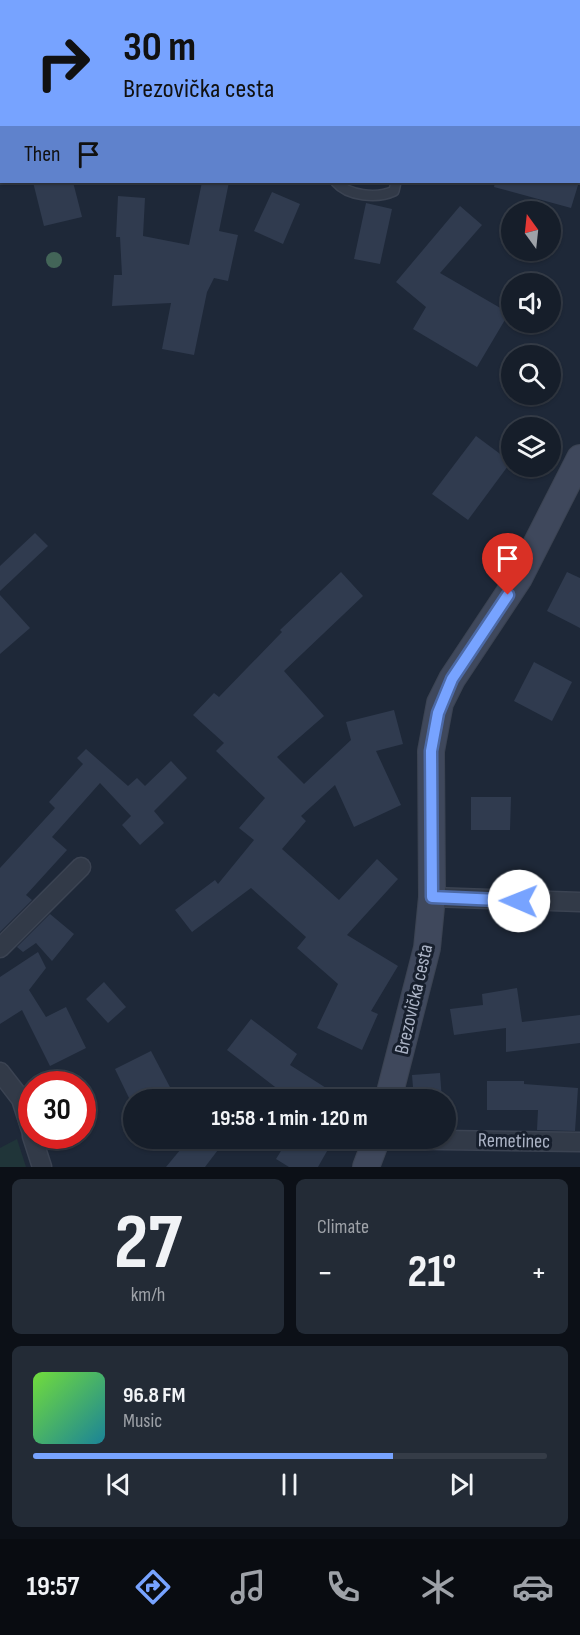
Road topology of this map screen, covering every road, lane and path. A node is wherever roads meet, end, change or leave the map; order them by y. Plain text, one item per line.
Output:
1 (337, 183) edge
2 (396, 183) edge
3 (580, 459) edge
4 (81, 867) dead end
5 (432, 897) junction
6 (580, 902) edge
7 (0, 948) edge
8 (0, 1072) edge
9 (391, 1089) edge
10 (18, 1095) edge
11 (456, 1140) edge
12 (580, 1142) edge
13 (37, 1149) edge
14 (373, 1149) edge
15 (42, 1167) edge
16 (366, 1167) edge

1 - 2 lane
3 - 5 main road, Brezovička cesta
4 - 7 street
5 - 6 street
5 - 9 main road, Brezovička cesta
8 - 10 street
11 - 12 street, Remetinec
13 - 15 street
14 - 16 main road

